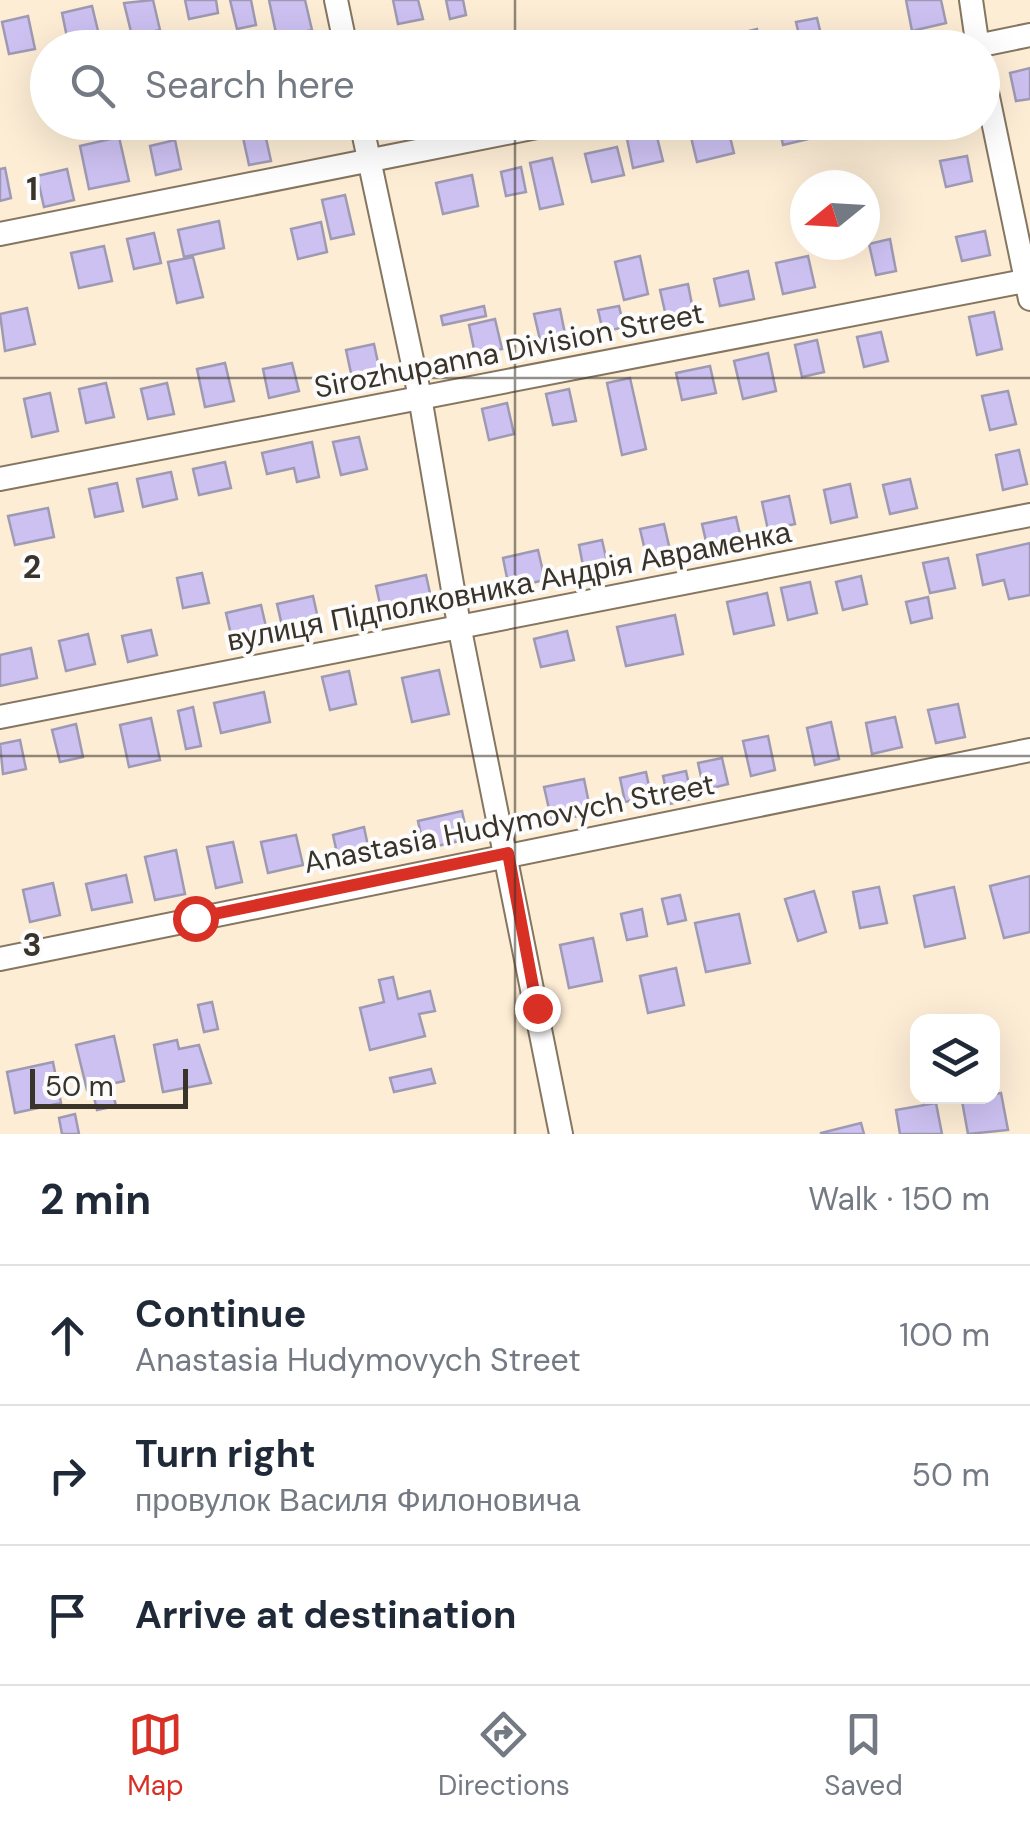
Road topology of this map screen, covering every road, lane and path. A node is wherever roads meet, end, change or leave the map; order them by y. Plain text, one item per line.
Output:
1 (336, 0) edge
2 (970, 0) edge
3 (342, 30) edge
4 (973, 30) edge
5 (1030, 35) edge
6 (1000, 44) edge
7 (364, 140) edge
8 (465, 140) edge
9 (996, 140) edge
10 (368, 158) junction
11 (0, 234) edge
12 (1029, 286) edge
13 (420, 397) junction
14 (0, 480) edge
15 (1030, 515) edge
16 (459, 625) junction
17 (0, 717) edge
18 (1030, 750) edge
19 (508, 853) junction
20 (0, 959) edge
21 (561, 1134) edge

1 - 3 street
2 - 4 street
5 - 6 street
7 - 10 street
8 - 10 street
9 - 12 street
10 - 11 street
10 - 13 street
12 - 13 street, Sirozhupanna Division Street
13 - 14 street, Sirozhupanna Division Street
13 - 16 street
15 - 16 street, вулиця Підполковника Андрія Авраменка
16 - 17 street, вулиця Підполковника Андрія Авраменка
16 - 19 street
18 - 19 street, Anastasia Hudymovych Street
19 - 20 street, Anastasia Hudymovych Street
19 - 21 street

